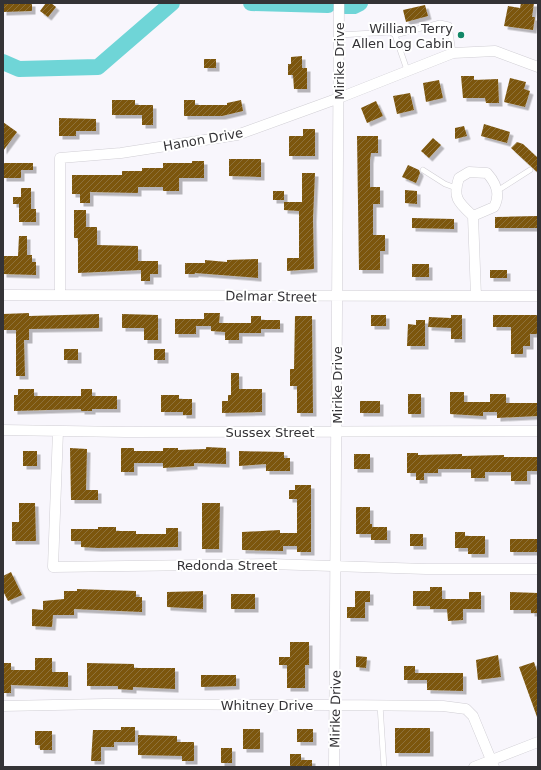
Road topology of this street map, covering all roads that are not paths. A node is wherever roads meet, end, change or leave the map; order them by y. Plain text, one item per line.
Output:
1 (339, 3) edge
2 (339, 35) junction
3 (395, 36) junction
4 (453, 53) junction
5 (538, 67) edge
6 (407, 70) junction
7 (339, 98) junction
8 (423, 170) dead end
9 (530, 170) dead end
10 (456, 188) junction
11 (497, 191) junction
12 (474, 216) junction
13 (3, 294) edge
14 (60, 294) junction
15 (476, 296) junction
16 (538, 296) edge
17 (337, 297) junction
18 (3, 430) edge
19 (58, 431) junction
20 (538, 431) edge
21 (336, 432) junction
22 (336, 567) junction
23 (538, 569) edge
24 (335, 705) junction
25 (380, 705) junction
26 (3, 706) edge
27 (538, 742) edge
28 (492, 764) edge
29 (334, 767) edge
30 (384, 767) edge
31 (474, 767) edge

1 - 2 street, Mirike Drive
2 - 3 lane
2 - 7 street, Mirike Drive
3 - 4 lane
3 - 6 lane
4 - 5 street, Hanon Drive
4 - 6 street, Hanon Drive
6 - 7 street, Hanon Drive
7 - 14 street, Hanon Drive
7 - 17 street, Mirike Drive
8 - 10 lane
9 - 11 lane
10 - 11 street
10 - 12 street
11 - 12 street
12 - 15 street
13 - 14 street, Delmar Street
14 - 17 street, Delmar Street
15 - 16 street, Delmar Street
15 - 17 street, Delmar Street
17 - 21 street, Mirike Drive
18 - 19 street, Sussex Street
19 - 21 street, Sussex Street
19 - 22 street, Redonda Street
20 - 21 street, Sussex Street
21 - 22 street, Mirike Drive
22 - 23 street, Redonda Street
22 - 24 street, Mirike Drive
24 - 25 street, Whitney Drive
24 - 26 street, Whitney Drive
24 - 29 street, Mirike Drive
25 - 28 street, Whitney Drive
25 - 30 lane
27 - 28 street
28 - 31 street

